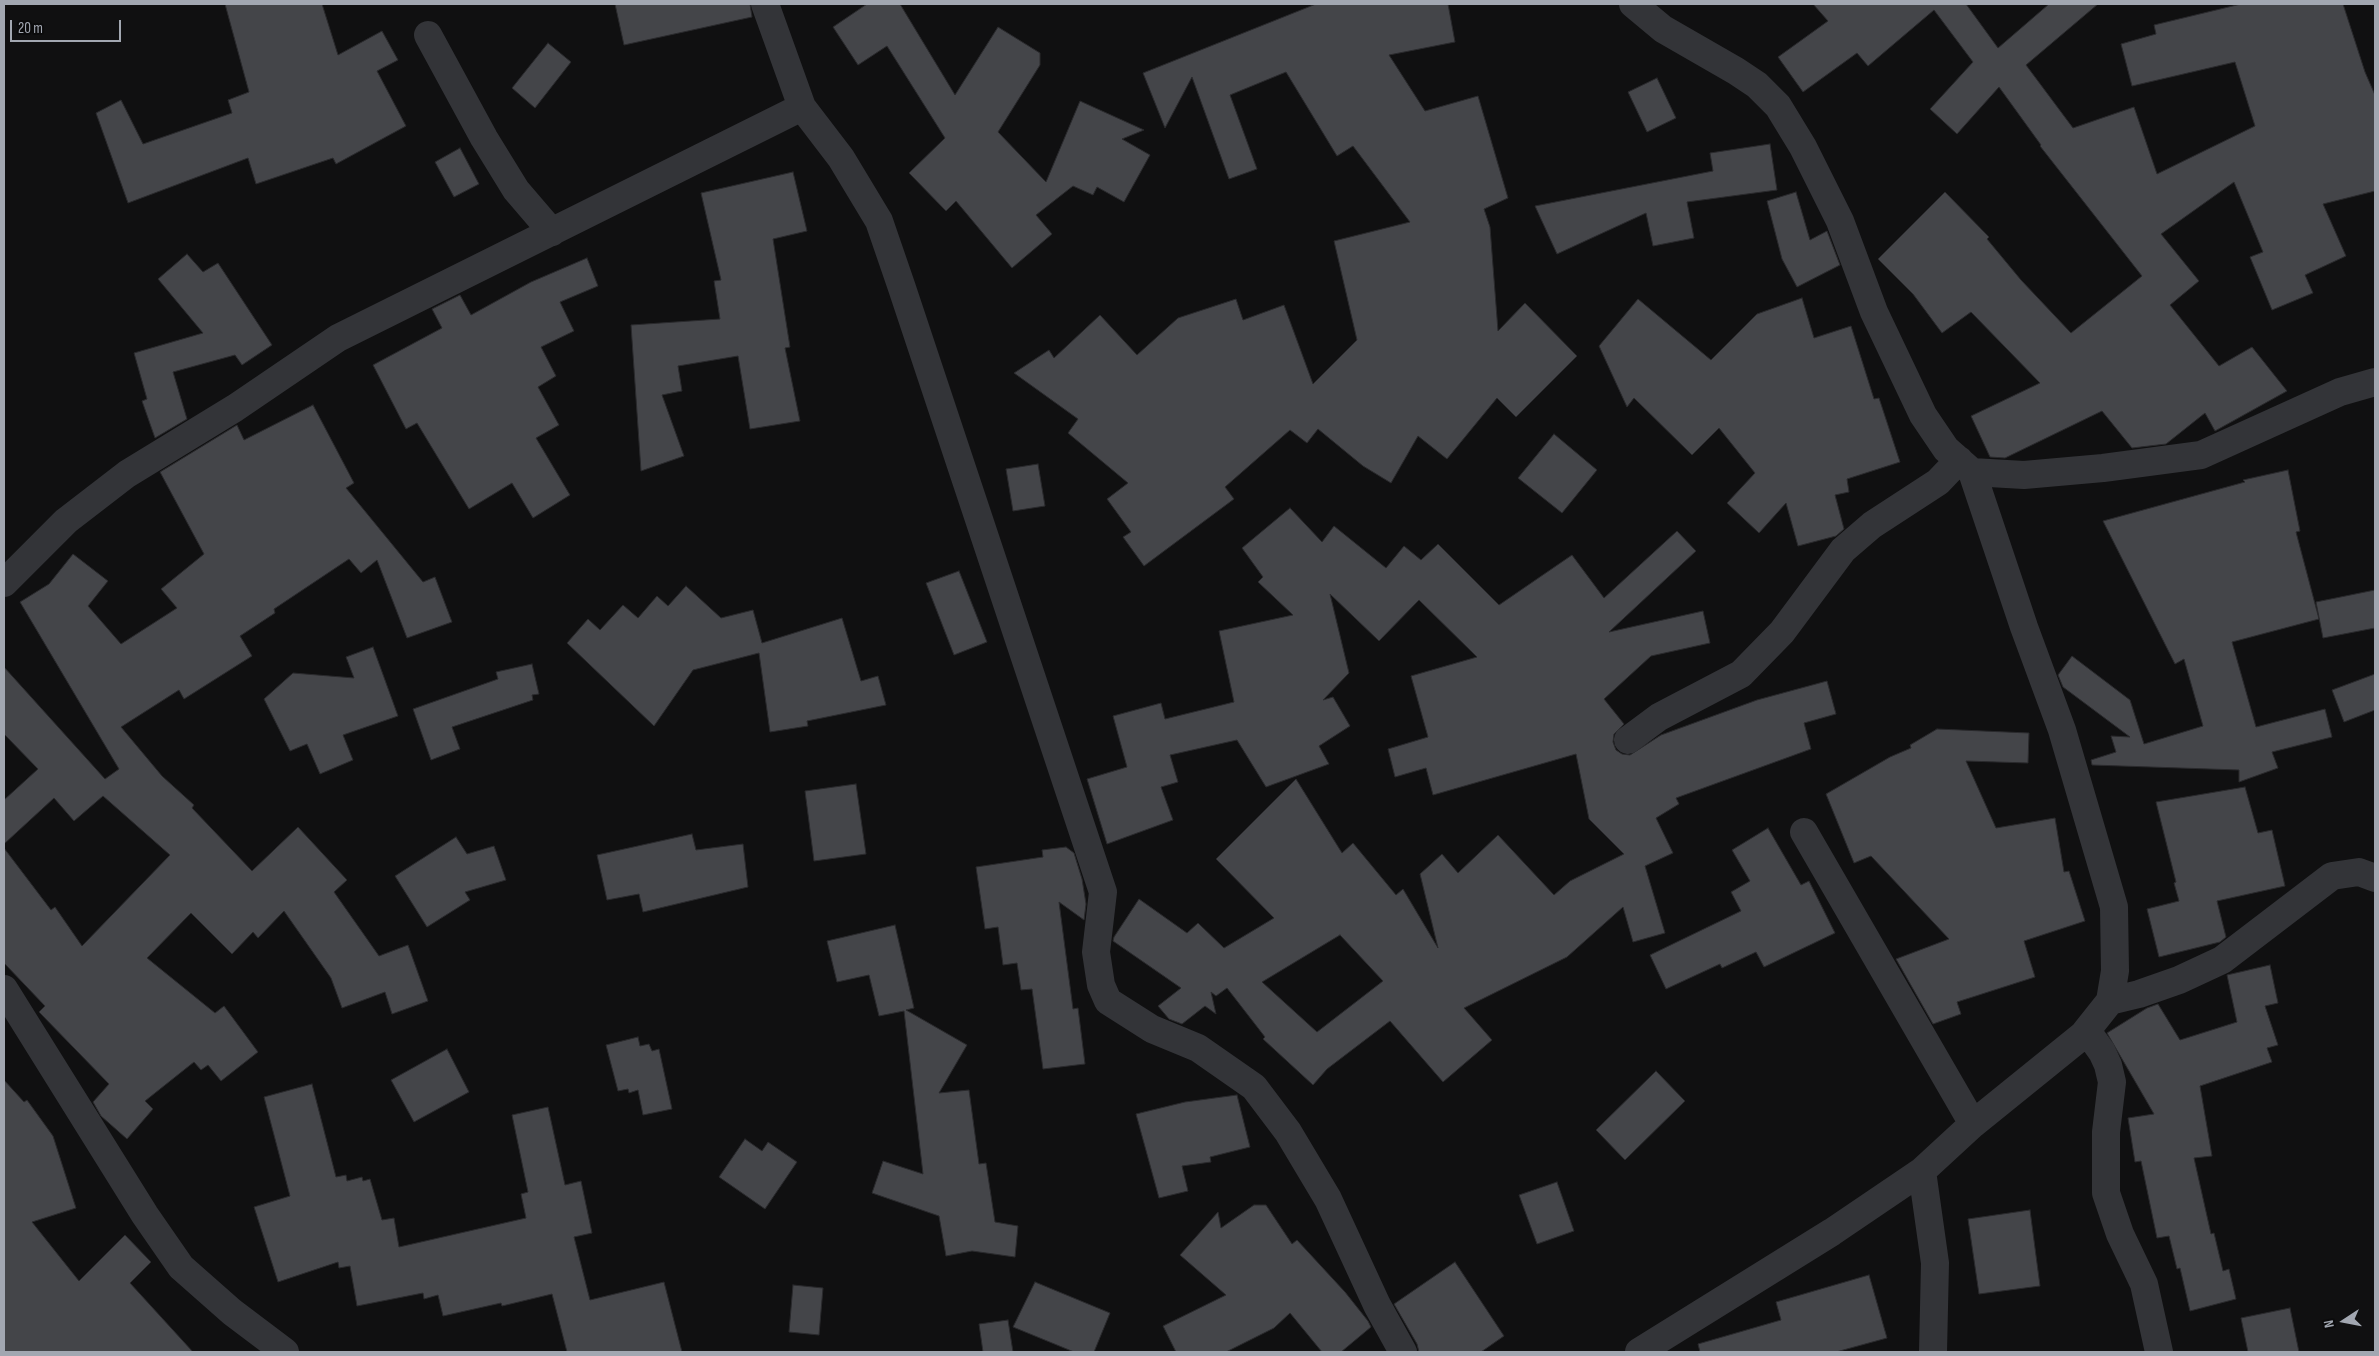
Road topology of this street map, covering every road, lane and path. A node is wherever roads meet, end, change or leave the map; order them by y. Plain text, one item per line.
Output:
1 (765, 4) edge
2 (1633, 4) edge
3 (428, 35) dead end
4 (802, 107) junction
5 (552, 232) junction
6 (2375, 382) edge
7 (1965, 466) junction
8 (4, 583) edge
9 (1628, 740) dead end
10 (1804, 832) dead end
11 (2375, 877) edge
12 (4, 989) edge
13 (2110, 1001) junction
14 (2087, 1031) junction
15 (1973, 1124) junction
16 (1922, 1172) junction
17 (284, 1352) edge
18 (1403, 1352) edge
19 (1639, 1352) edge
20 (1933, 1352) edge
21 (2159, 1352) edge

1 - 4 street
2 - 7 street
3 - 5 street
4 - 5 street
4 - 18 street
5 - 8 street
6 - 7 street
7 - 9 street
7 - 13 street
10 - 15 street
11 - 13 street
12 - 17 street
13 - 14 street
14 - 15 street
14 - 21 street
15 - 16 street
16 - 19 street
16 - 20 street

